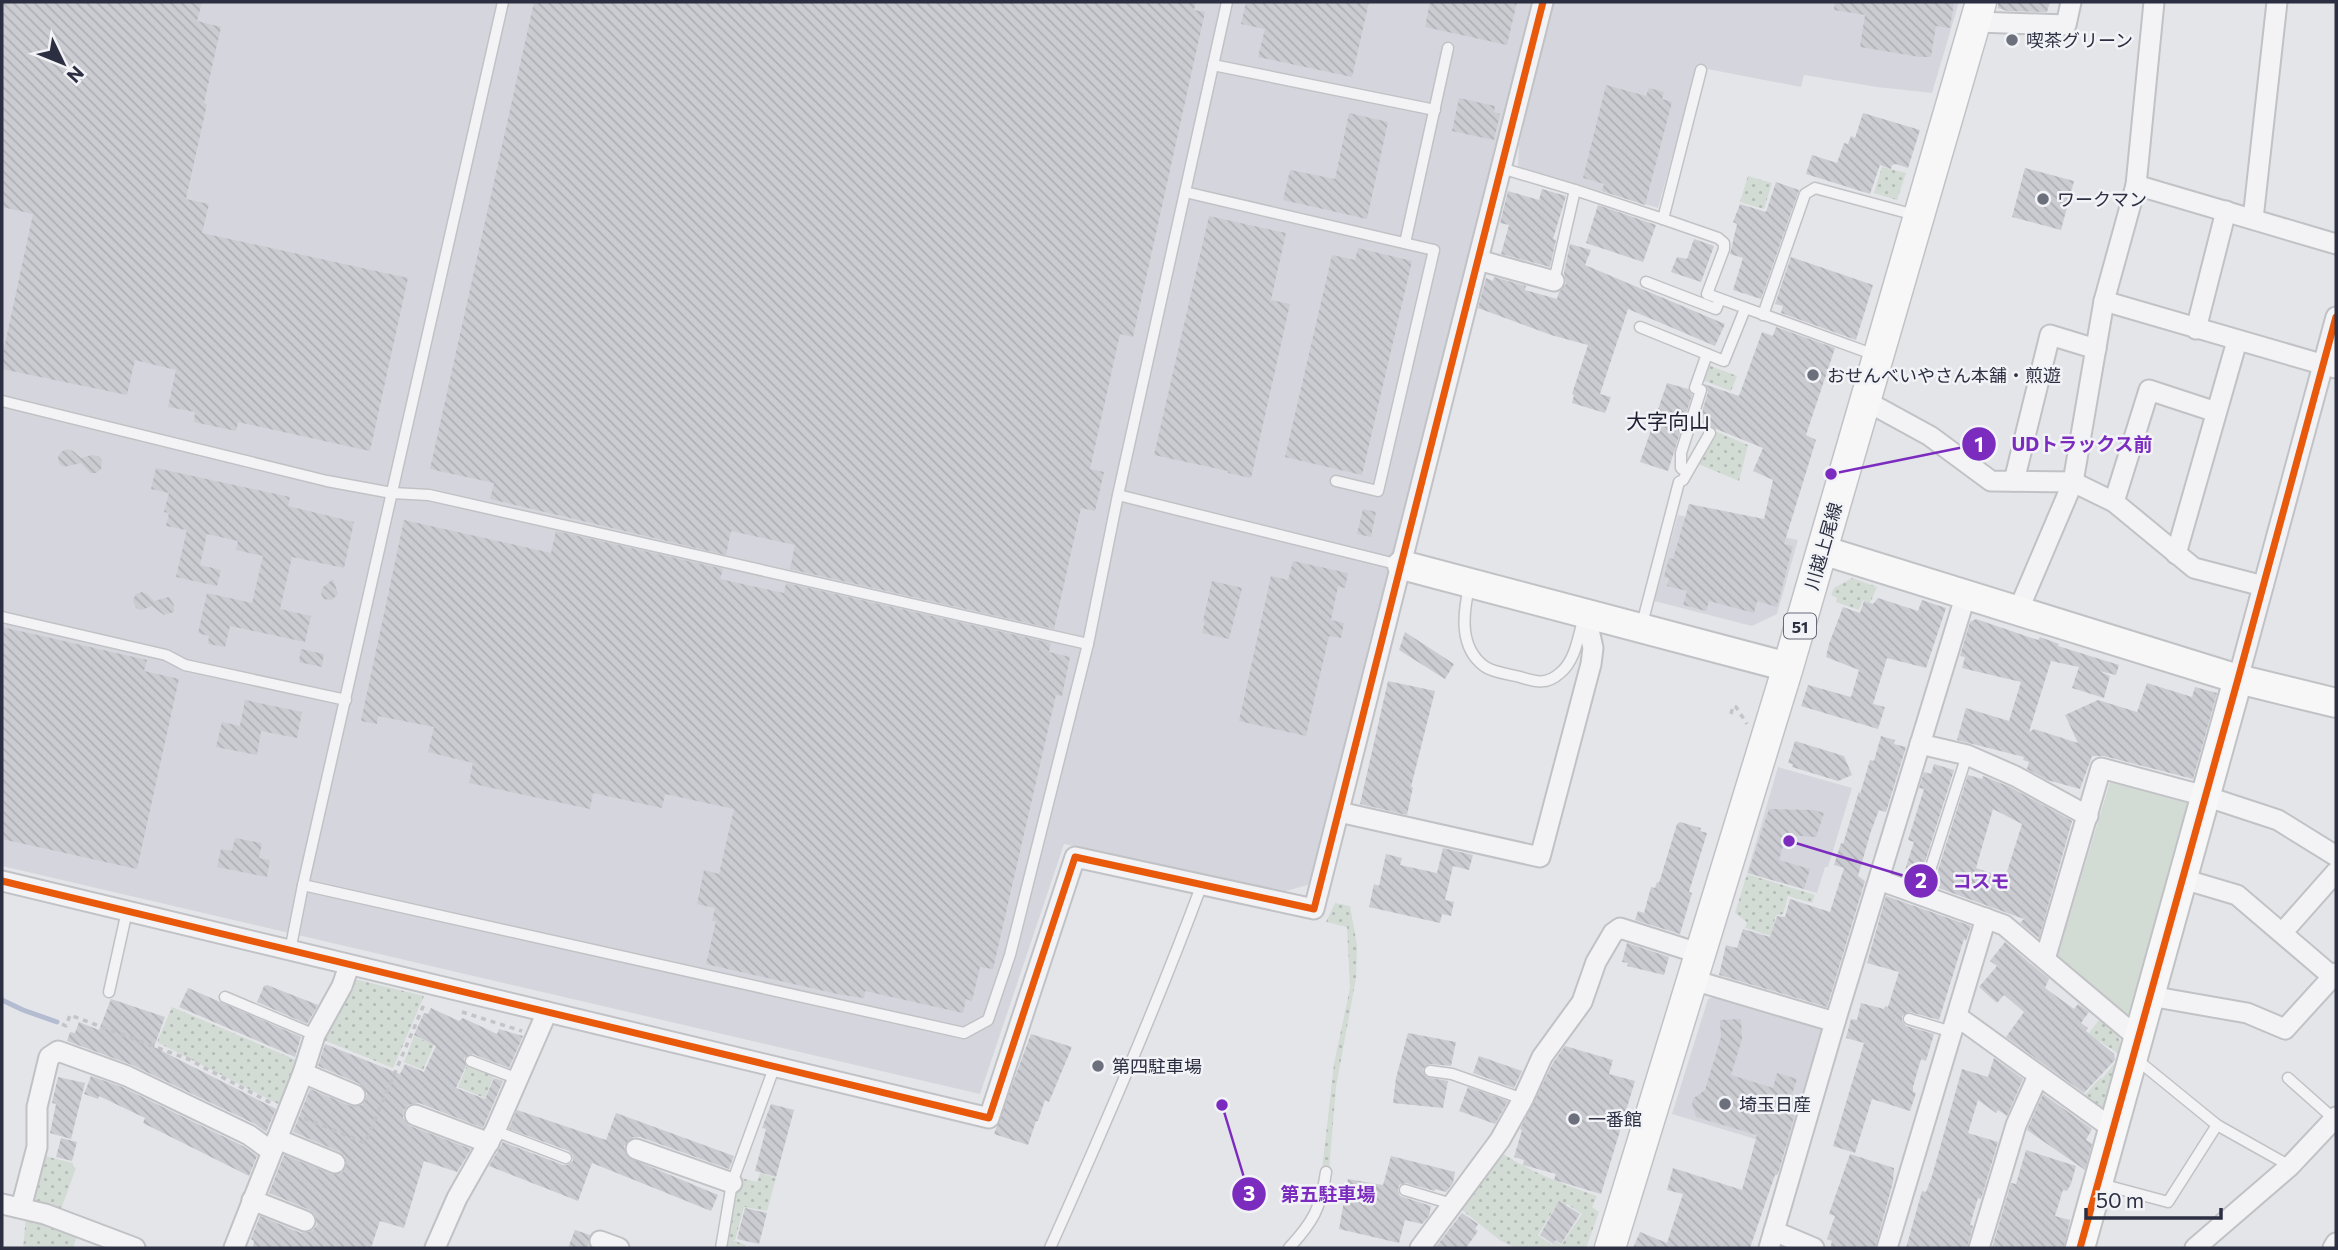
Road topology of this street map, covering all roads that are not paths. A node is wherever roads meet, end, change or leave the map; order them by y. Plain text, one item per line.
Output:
1 (503, 2) edge
2 (1227, 2) edge
3 (1543, 2) edge
4 (2071, 2) edge
5 (2154, 2) edge
6 (2277, 2) edge
7 (1979, 12) edge
8 (1448, 48) dead end
9 (1213, 65) junction
10 (1701, 70) dead end
11 (1435, 110) junction
12 (1501, 168) junction
13 (2136, 185) junction
14 (1576, 190) junction
15 (1185, 192) junction
16 (2226, 211) junction
17 (1919, 216) junction
18 (1663, 219) junction
19 (2253, 219) junction
20 (1405, 243) junction
21 (2336, 244) edge
22 (1478, 260) junction
23 (1554, 281) joint
24 (1646, 282) dead end
25 (1720, 299) junction
26 (2104, 301) junction
27 (1745, 309) junction
28 (1763, 315) junction
29 (2336, 317) edge
30 (1640, 327) dead end
31 (2196, 329) junction
32 (2237, 341) junction
33 (2096, 349) junction
34 (1707, 354) junction
35 (1879, 357) junction
36 (2330, 366) edge
37 (2, 401) edge
38 (1866, 401) junction
39 (2216, 412) junction
40 (1710, 433) dead end
41 (1687, 471) junction
42 (1336, 481) dead end
43 (2014, 481) junction
44 (2073, 482) junction
45 (392, 493) junction
46 (1118, 495) junction
47 (2113, 502) junction
48 (1822, 550) junction
49 (2176, 554) junction
50 (1402, 565) junction
51 (1469, 583) junction
52 (2263, 586) junction
53 (1966, 594) junction
54 (2018, 611) junction
55 (1585, 612) junction
56 (2, 617) edge
57 (1641, 628) junction
58 (1088, 644) junction
59 (1788, 667) junction
60 (2238, 679) junction
61 (346, 700) junction
62 (2336, 703) edge
63 (1920, 744) junction
64 (1967, 755) junction
65 (2205, 796) junction
66 (1339, 813) junction
67 (2088, 816) junction
68 (2336, 856) edge
69 (2336, 872) edge
70 (2183, 879) junction
71 (1879, 880) junction
72 (2, 881) edge
73 (1202, 884) junction
74 (303, 885) junction
75 (1922, 895) junction
76 (127, 911) junction
77 (1986, 918) junction
78 (2282, 933) junction
79 (290, 951) junction
80 (2045, 959) junction
81 (349, 966) junction
82 (1697, 967) junction
83 (2334, 975) edge
84 (109, 992) dead end
85 (2150, 996) junction
86 (225, 997) dead end
87 (547, 1012) junction
88 (1909, 1019) dead end
89 (1835, 1022) junction
90 (1955, 1024) junction
91 (315, 1035) junction
92 (2136, 1048) junction
93 (471, 1061) dead end
94 (774, 1068) junction
95 (1430, 1071) dead end
96 (303, 1073) junction
97 (2038, 1076) junction
98 (2288, 1078) dead end
99 (518, 1079) junction
100 (355, 1095) dead end
101 (1523, 1099) junction
102 (415, 1115) dead end
103 (2335, 1118) edge
104 (2217, 1125) junction
105 (2113, 1129) junction
106 (492, 1137) junction
107 (274, 1145) junction
108 (636, 1149) dead end
109 (566, 1158) dead end
110 (335, 1163) dead end
111 (2290, 1167) junction
112 (1326, 1172) dead end
113 (732, 1183) junction
114 (2098, 1183) junction
115 (1405, 1190) dead end
116 (252, 1200) junction
117 (2, 1204) edge
118 (1453, 1204) junction
119 (21, 1208) junction
120 (305, 1221) dead end
121 (1772, 1240) edge
122 (600, 1241) dead end
123 (2336, 1243) edge
124 (135, 1248) edge
125 (234, 1248) edge
126 (435, 1248) edge
127 (619, 1248) edge
128 (721, 1248) edge
129 (1050, 1248) edge
130 (1289, 1248) edge
131 (1420, 1248) edge
132 (1610, 1248) edge
133 (1814, 1248) edge
134 (1887, 1248) edge
135 (1979, 1248) edge
136 (2080, 1248) edge
137 (2195, 1248) edge
138 (2333, 1248) edge

1 - 45 lane
2 - 9 lane
3 - 12 street
4 - 7 street
5 - 13 street
6 - 19 street
7 - 17 main road, 川越上尾線 / 51
8 - 11 lane
9 - 11 lane
9 - 15 lane
10 - 18 lane
11 - 20 lane
12 - 14 lane
12 - 22 street
13 - 16 street
13 - 26 street
14 - 18 lane
14 - 23 lane
15 - 20 lane
15 - 46 lane
16 - 19 street
16 - 31 street
17 - 28 lane
17 - 35 main road, 川越上尾線 / 51
18 - 25 lane
19 - 21 street
20 - 42 lane
22 - 23 street
22 - 50 street
24 - 25 lane
25 - 27 lane
26 - 31 street
26 - 33 street
27 - 28 lane
27 - 34 lane
28 - 35 lane
29 - 36 street
30 - 34 lane
31 - 32 street
32 - 36 street
32 - 39 street
33 - 43 street
33 - 44 street
34 - 41 lane
35 - 38 main road, 川越上尾線 / 51
36 - 52 street
37 - 45 lane
38 - 43 street
38 - 48 main road, 川越上尾線 / 51
39 - 47 street
39 - 49 street
40 - 41 lane
41 - 57 lane
43 - 44 street
44 - 47 street
44 - 54 street
45 - 58 lane
45 - 61 lane
46 - 50 lane
46 - 58 lane
47 - 49 street
48 - 53 street
48 - 59 main road, 川越上尾線 / 51
49 - 52 street
50 - 51 street
50 - 66 street
51 - 55 street
51 - 55 lane
52 - 60 street
53 - 54 street
53 - 63 street
54 - 60 street
55 - 57 street
55 - 66 street
56 - 61 lane
57 - 59 street
58 - 74 lane
59 - 82 main road, 川越上尾線 / 51
60 - 62 street
60 - 65 street
61 - 74 lane
63 - 64 street
63 - 71 street
64 - 67 street
64 - 75 lane
65 - 67 street
65 - 68 street
65 - 70 street
66 - 73 street
67 - 80 street
69 - 78 street
70 - 78 street
70 - 85 street
71 - 75 street
71 - 89 street
72 - 76 street
73 - 94 street
73 - 129 lane
74 - 79 lane
75 - 77 street
76 - 79 street
76 - 84 lane
77 - 80 street
77 - 90 street
78 - 83 street
79 - 81 street
80 - 92 street
81 - 87 street
81 - 91 street
82 - 89 street
82 - 101 street
82 - 132 main road, 川越上尾線 / 51
83 - 85 street
85 - 92 street
86 - 91 lane
87 - 94 street
87 - 99 street
88 - 90 lane
89 - 121 street
90 - 97 street
90 - 134 street
91 - 96 street
92 - 104 lane
92 - 105 street
93 - 99 lane
94 - 113 lane
95 - 101 lane
96 - 100 street
96 - 107 street
97 - 105 street
97 - 135 street
98 - 103 lane
99 - 106 street
101 - 118 street
102 - 106 street
103 - 111 street
104 - 111 lane
104 - 114 lane
105 - 114 street
106 - 109 lane
106 - 126 street
107 - 110 street
107 - 116 street
107 - 119 street
108 - 113 street
111 - 137 street
112 - 130 lane
113 - 128 lane
114 - 136 street
115 - 118 lane
116 - 120 street
116 - 125 street
117 - 119 street
118 - 131 street
119 - 124 street
121 - 133 street
122 - 127 street
123 - 138 street

